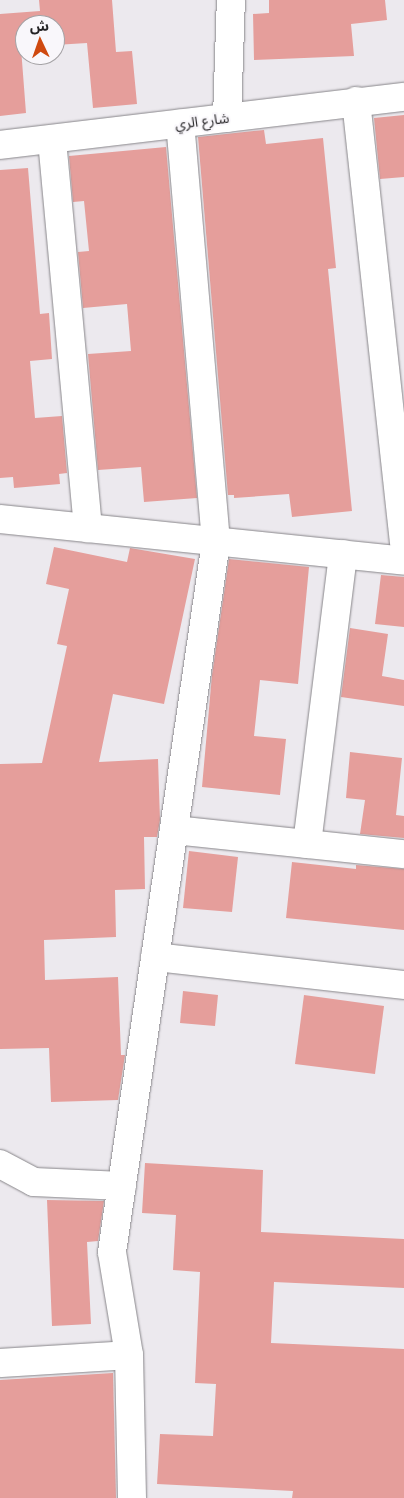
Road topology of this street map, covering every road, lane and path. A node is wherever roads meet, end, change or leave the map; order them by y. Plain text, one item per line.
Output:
1 (231, 0) edge
2 (404, 96) edge
3 (356, 101) junction
4 (227, 118) junction
5 (180, 124) junction
6 (52, 140) junction
7 (0, 145) edge
8 (0, 519) edge
9 (88, 528) junction
10 (216, 542) junction
11 (404, 542) edge
12 (343, 554) junction
13 (404, 561) edge
14 (174, 830) junction
15 (307, 844) junction
16 (404, 854) edge
17 (155, 957) junction
18 (404, 985) edge
19 (0, 1164) edge
20 (122, 1186) junction
21 (129, 1355) junction
22 (0, 1363) edge
23 (132, 1498) edge

1 - 4 street
2 - 3 street, شارع الري
3 - 4 street, شارع الري
3 - 11 street
4 - 5 street, شارع الري
5 - 6 street, شارع الري
5 - 10 street
6 - 7 street, شارع الري
6 - 9 street
8 - 9 street
9 - 10 street
10 - 12 street
10 - 14 street
12 - 13 street
12 - 15 street
14 - 15 street
14 - 17 street
15 - 16 street
17 - 18 street
17 - 20 street
19 - 20 street
20 - 21 street
21 - 22 street
21 - 23 street

